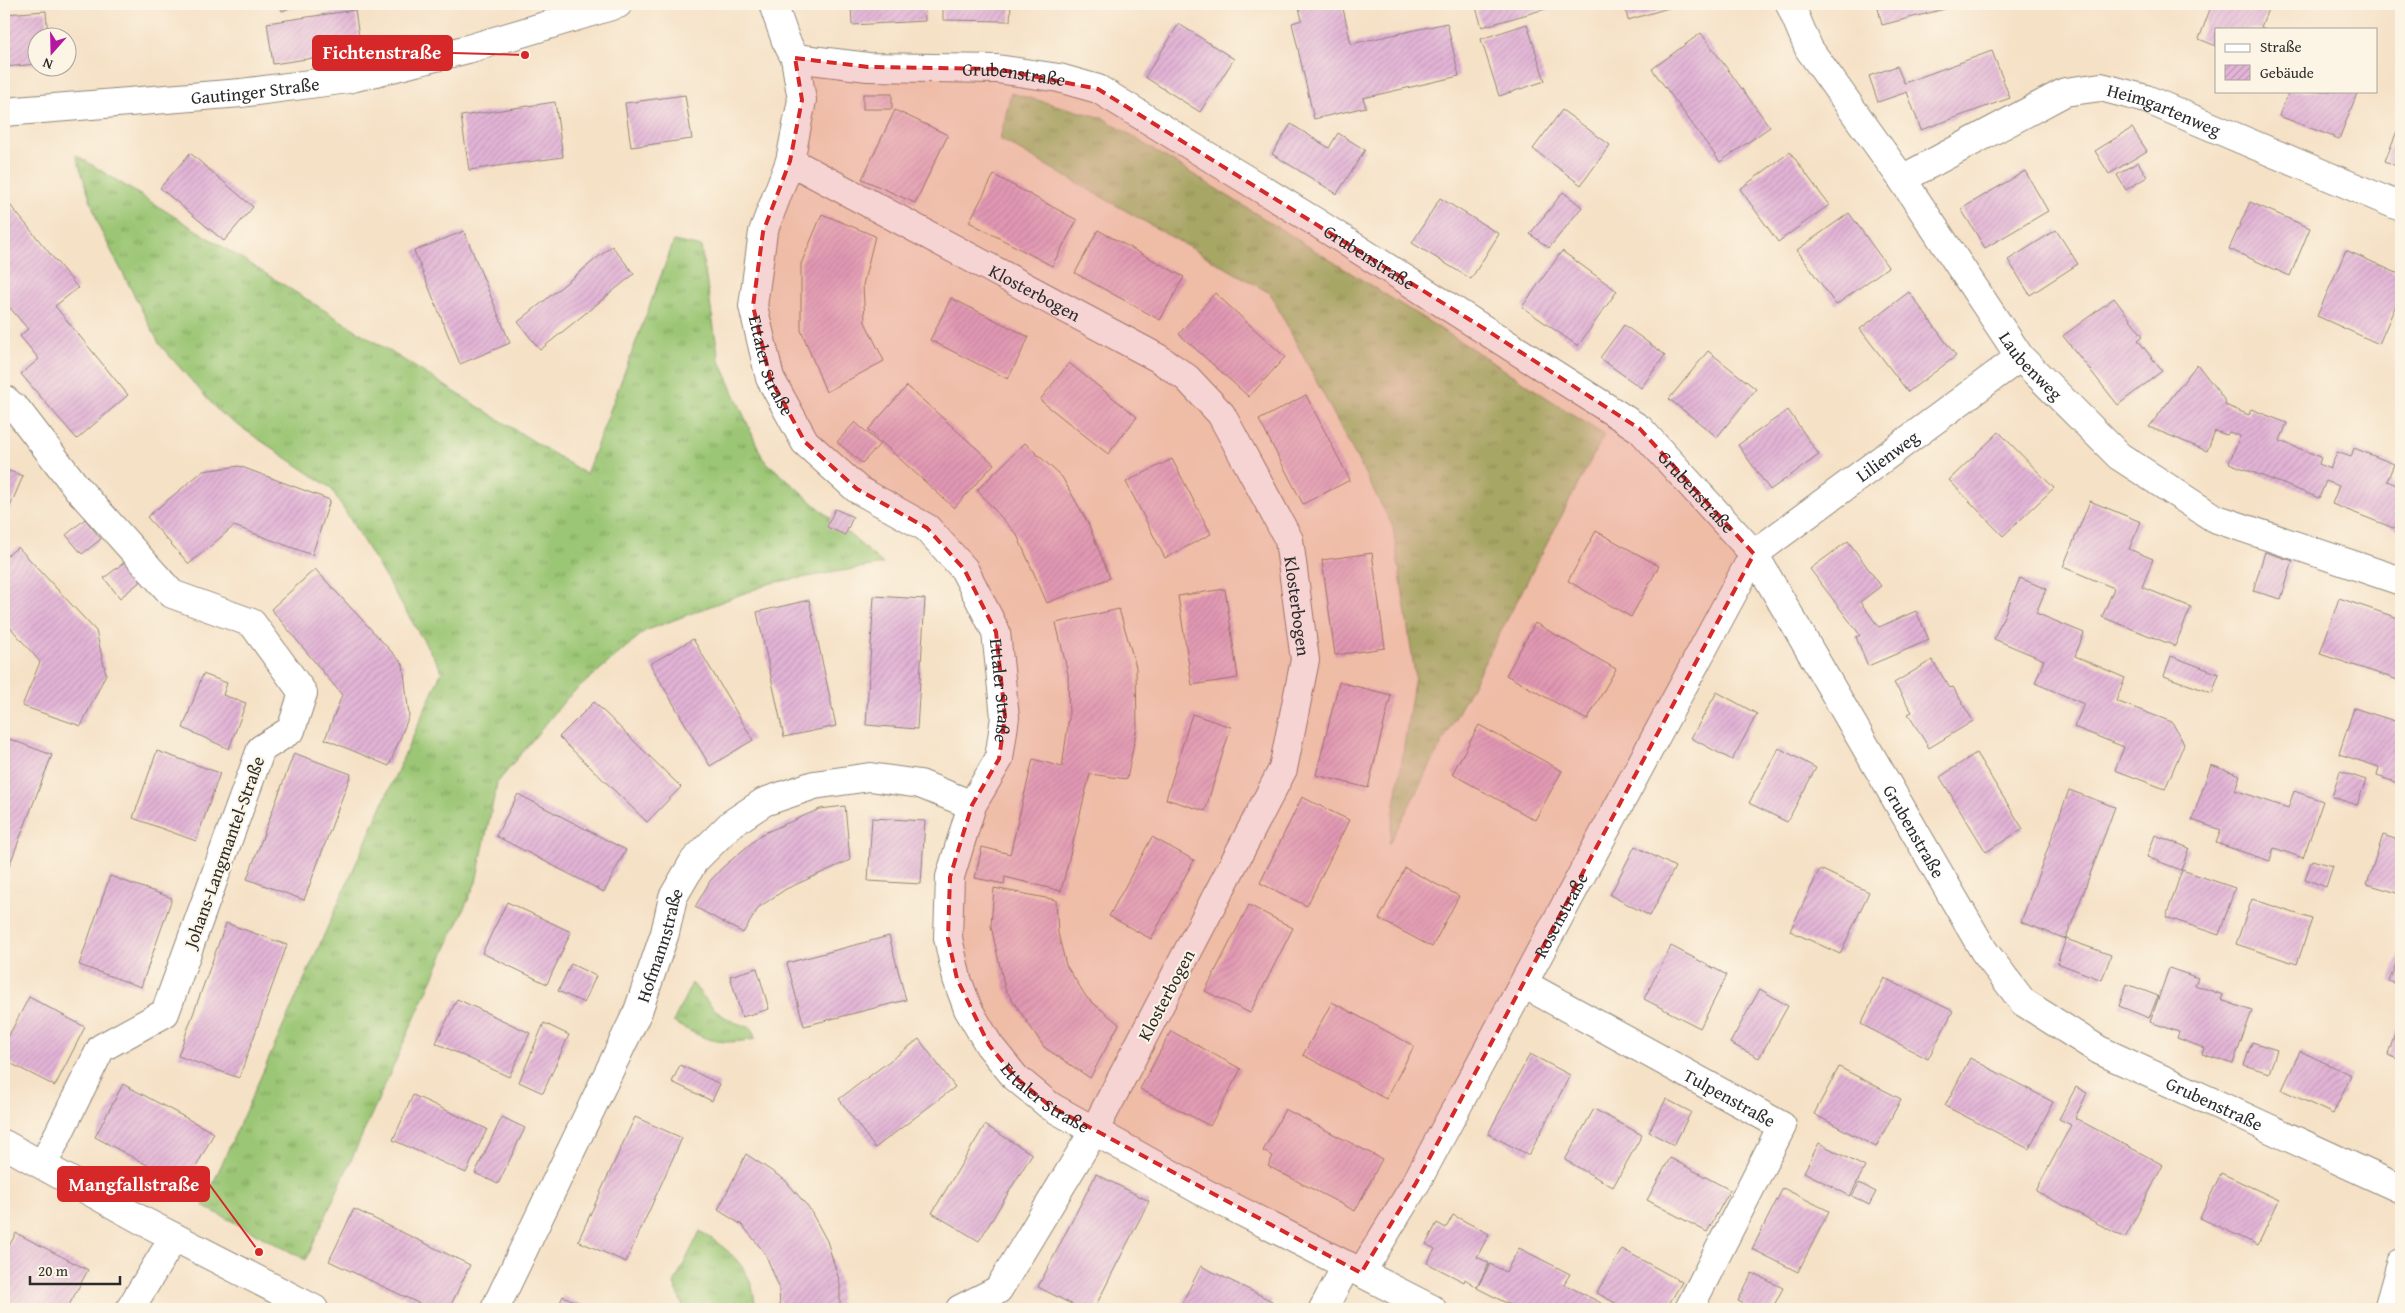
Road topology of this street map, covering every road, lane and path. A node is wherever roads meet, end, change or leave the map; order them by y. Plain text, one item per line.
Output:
1 (618, 4) edge
2 (773, 4) edge
3 (1790, 4) edge
4 (795, 58) junction
5 (4, 112) edge
6 (790, 161) junction
7 (1902, 179) junction
8 (2401, 207) edge
9 (2020, 357) junction
10 (4, 399) edge
11 (1754, 554) junction
12 (2401, 581) edge
13 (972, 805) junction
14 (1524, 984) junction
15 (1094, 1132) junction
16 (4, 1144) edge
17 (43, 1165) junction
18 (2401, 1189) edge
19 (174, 1237) junction
20 (2401, 1263) edge
21 (1354, 1269) junction
22 (130, 1309) edge
23 (314, 1309) edge
24 (495, 1309) edge
25 (960, 1309) edge
26 (1323, 1309) edge
27 (1432, 1309) edge
28 (1689, 1309) edge
29 (2388, 1309) edge

1 - 5 street, Gautinger Straße
2 - 4 street, Ettaler Straße
3 - 7 street, Laubenweg
4 - 6 street, Ettaler Straße
4 - 11 street, Grubenstraße
6 - 13 street, Ettaler Straße
6 - 15 street, Klosterbogen
7 - 8 street, Heimgartenweg
7 - 9 street, Laubenweg
9 - 11 street, Lilienweg
9 - 12 street, Laubenweg
10 - 17 street, Johans-Langmantel-Straße
11 - 14 street, Rosenstraße
11 - 18 street, Grubenstraße
13 - 15 street, Ettaler Straße
13 - 24 street, Hofmannstraße
14 - 21 street, Rosenstraße
14 - 28 street, Tulpenstraße
15 - 21 street, Ettaler Straße
15 - 25 street, Klosterbogen
16 - 17 street
17 - 19 street
19 - 22 street
19 - 23 street
20 - 29 street
21 - 26 street, Rosenstraße
21 - 27 street, Ettaler Straße

